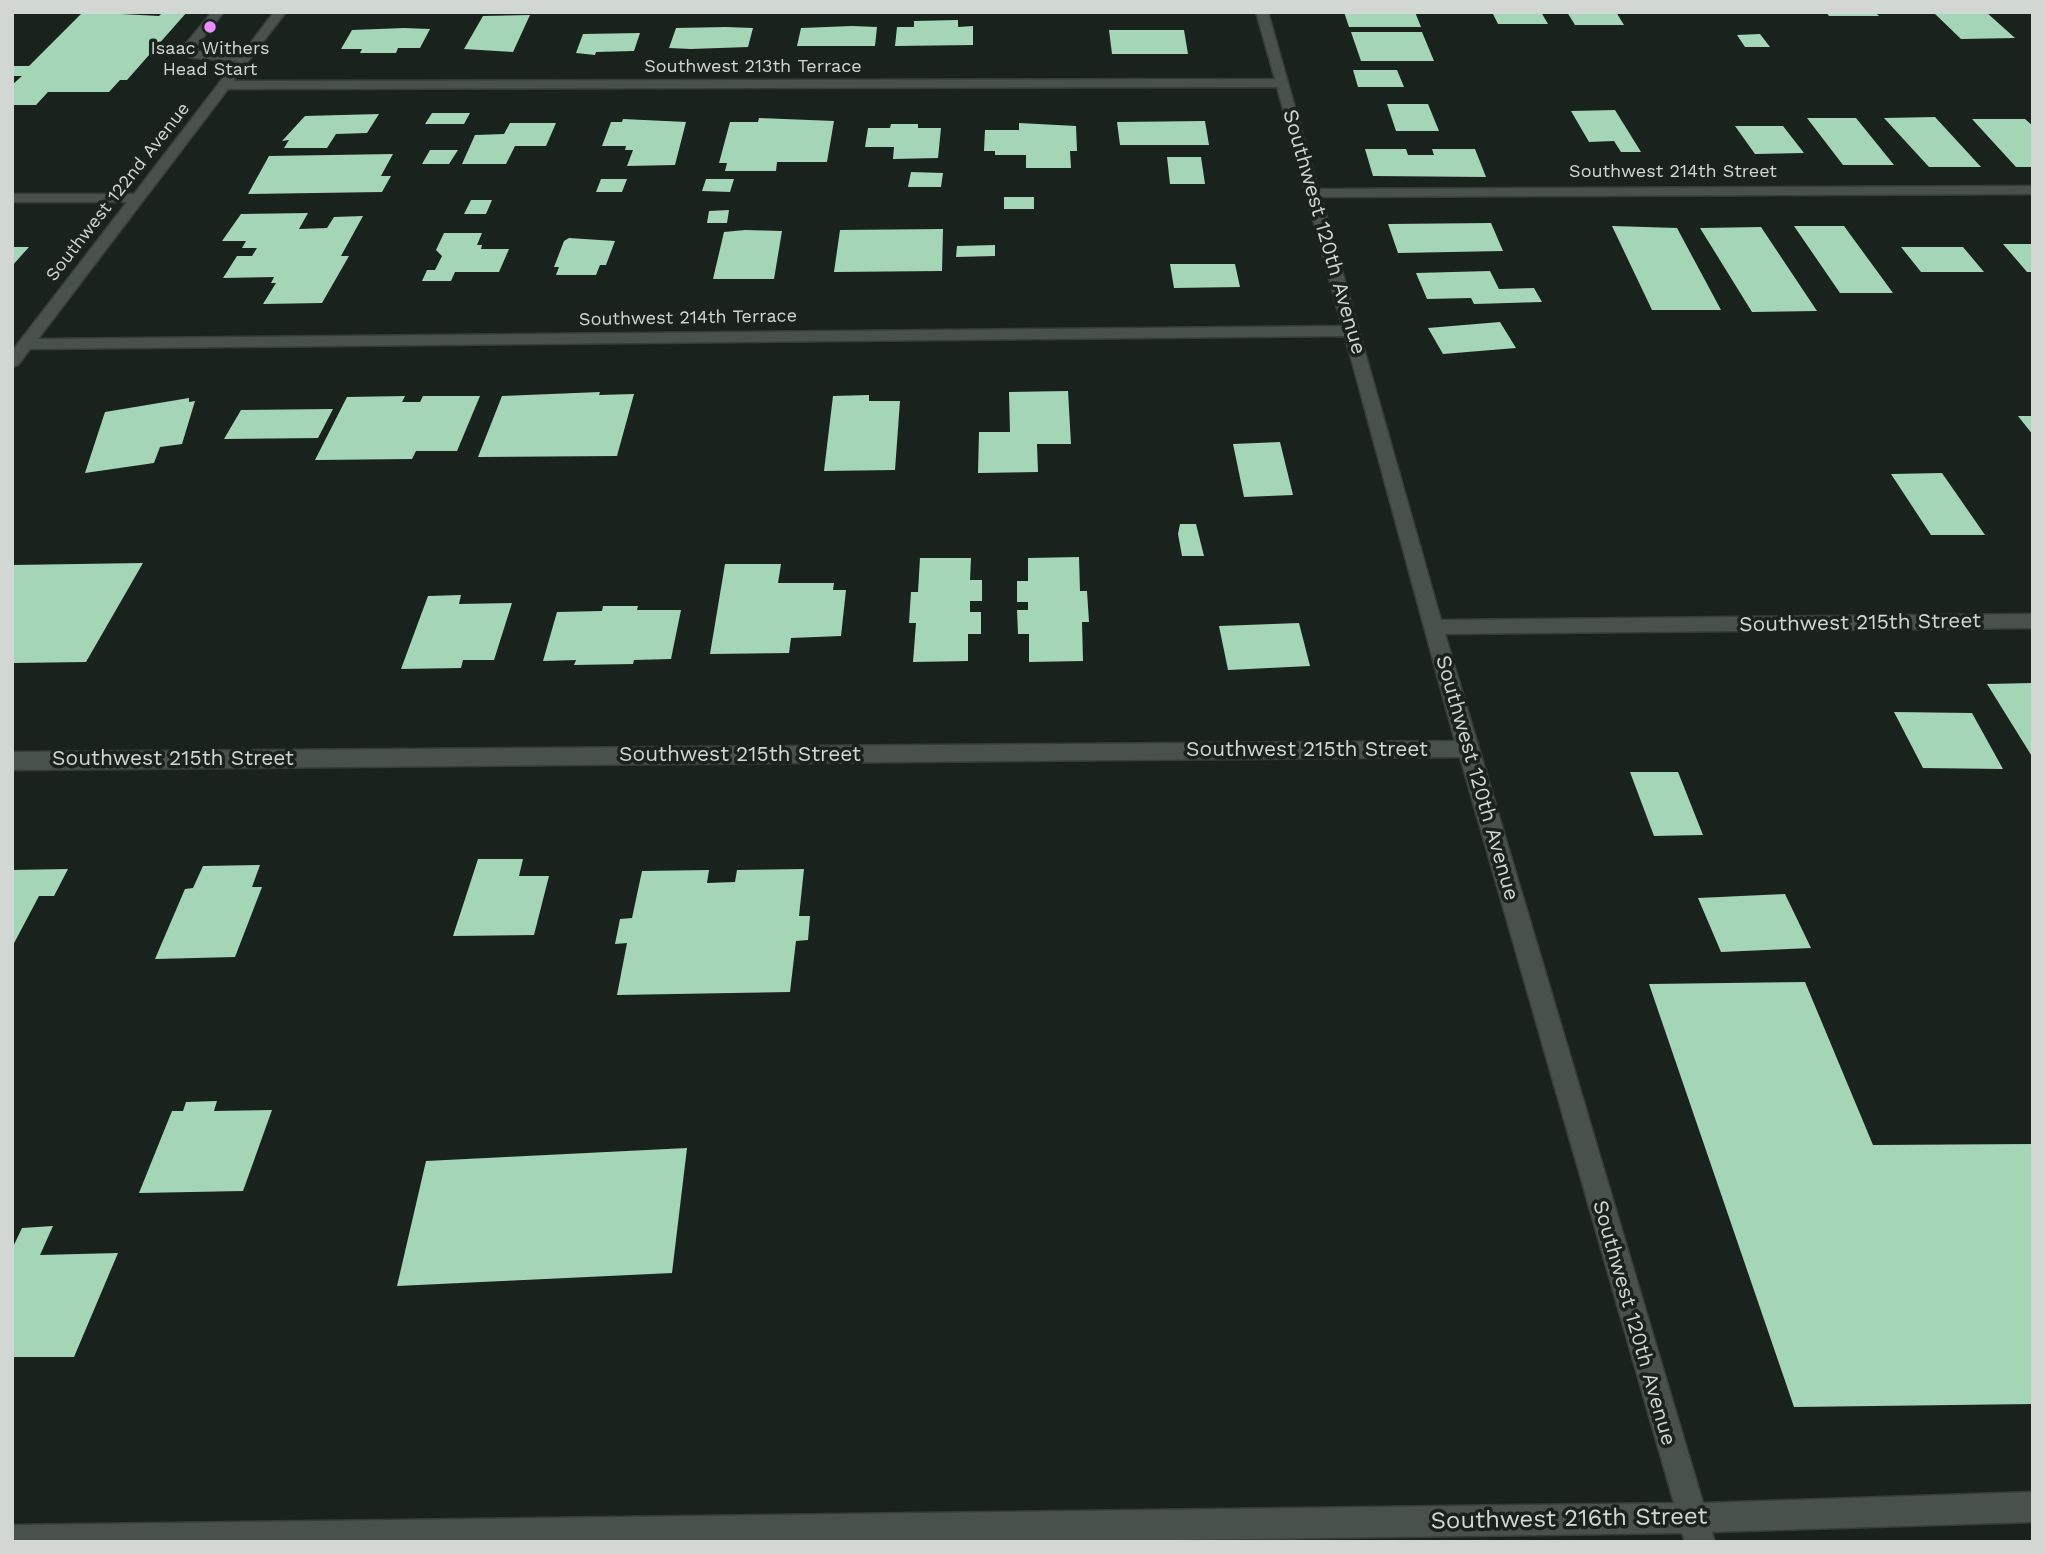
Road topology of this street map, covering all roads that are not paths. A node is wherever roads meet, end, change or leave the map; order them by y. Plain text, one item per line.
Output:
1 (218, 12) edge
2 (280, 12) edge
3 (1262, 12) edge
4 (245, 58) junction
5 (1282, 83) junction
6 (225, 85) junction
7 (2033, 190) edge
8 (1313, 193) junction
9 (12, 198) edge
10 (138, 198) junction
11 (1352, 331) junction
12 (26, 344) junction
13 (12, 362) edge
14 (2033, 621) edge
15 (1435, 627) junction
16 (1468, 749) junction
17 (12, 761) edge
18 (2033, 1507) edge
19 (1696, 1530) edge
20 (12, 1540) edge

1 - 4 street
2 - 4 street, Southwest 122nd Avenue
3 - 5 street, Southwest 120th Avenue
4 - 6 street, Southwest 122nd Avenue
5 - 6 street, Southwest 213th Terrace
5 - 8 street, Southwest 120th Avenue
6 - 10 street, Southwest 122nd Avenue
7 - 8 street, Southwest 214th Street
8 - 11 street, Southwest 120th Avenue
9 - 10 street
10 - 12 street, Southwest 122nd Avenue
11 - 12 street, Southwest 214th Terrace
11 - 15 street, Southwest 120th Avenue
12 - 13 street, Southwest 122nd Avenue
14 - 15 street, Southwest 215th Street
15 - 16 street, Southwest 120th Avenue
16 - 17 street, Southwest 215th Street
16 - 19 street, Southwest 120th Avenue
18 - 19 street, Southwest 216th Street
19 - 20 street, Southwest 216th Street

